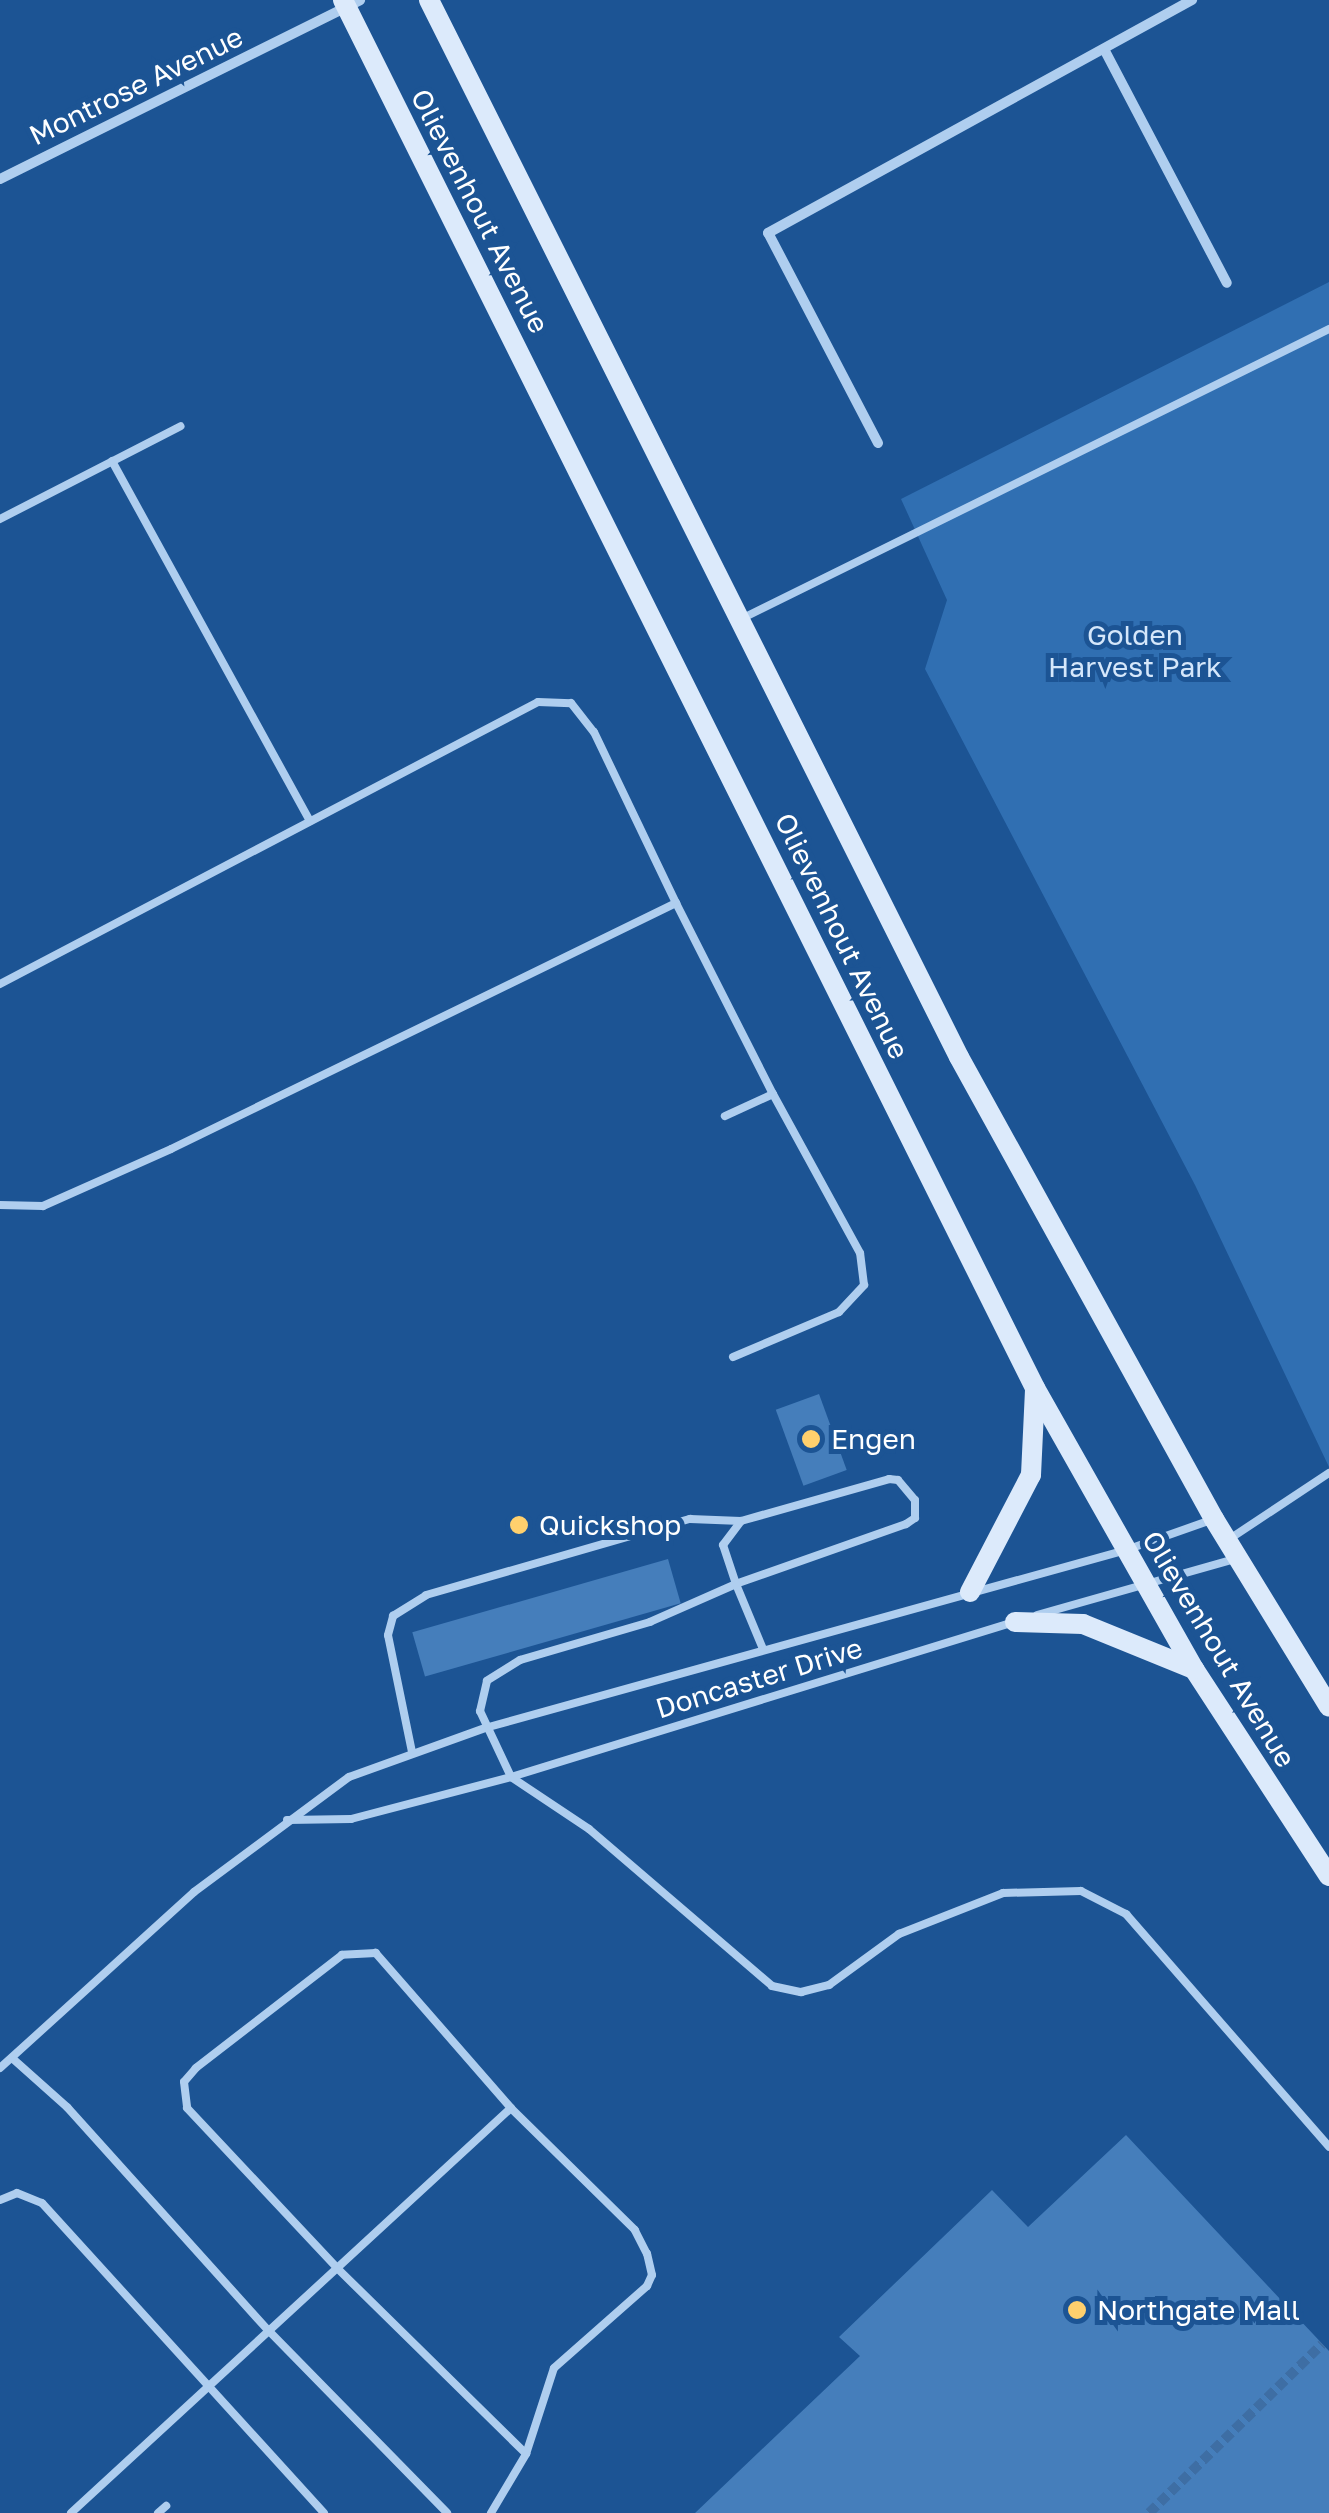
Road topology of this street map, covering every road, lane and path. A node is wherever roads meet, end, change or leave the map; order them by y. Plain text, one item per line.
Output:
1 (429, 0) edge
2 (1192, 0) edge
3 (350, 2) edge
4 (1104, 50) junction
5 (0, 179) edge
6 (1227, 283) dead end
7 (1329, 329) edge
8 (181, 426) dead end
9 (878, 442) dead end
10 (112, 462) junction
11 (0, 519) edge
12 (741, 619) junction
13 (310, 821) junction
14 (676, 903) junction
15 (0, 984) edge
16 (774, 1094) junction
17 (724, 1116) dead end
18 (0, 1205) edge
19 (732, 1356) dead end
20 (1035, 1388) junction
21 (1329, 1473) edge
22 (1214, 1519) junction
23 (741, 1521) junction
24 (1234, 1549) junction
25 (1126, 1550) junction
26 (736, 1584) junction
27 (1146, 1586) junction
28 (970, 1592) junction
29 (1015, 1622) junction
30 (763, 1649) junction
31 (1194, 1669) junction
32 (1329, 1707) edge
33 (486, 1728) junction
34 (412, 1752) junction
35 (511, 1777) junction
36 (288, 1820) junction
37 (1329, 1876) edge
38 (12, 2058) junction
39 (0, 2068) edge
40 (511, 2108) junction
41 (1329, 2147) edge
42 (0, 2200) edge
43 (337, 2268) junction
44 (268, 2330) junction
45 (206, 2388) junction
46 (526, 2454) junction
47 (71, 2513) edge
48 (324, 2513) edge
49 (448, 2513) edge
50 (491, 2513) edge

1 - 12 street, Olievenhout Avenue
2 - 4 street
3 - 5 street, Montrose Avenue
3 - 20 street, Olievenhout Avenue
4 - 6 street
4 - 9 street
7 - 12 lane
8 - 10 lane
10 - 11 lane
10 - 13 lane
12 - 22 street, Olievenhout Avenue
13 - 14 lane
13 - 15 lane
14 - 16 lane
14 - 18 lane
16 - 17 lane
16 - 19 lane
20 - 25 street, Olievenhout Avenue
20 - 28 street
21 - 24 lane, Doncaster Drive
22 - 24 street, Olievenhout Avenue
22 - 25 lane, Doncaster Drive
23 - 26 lane
23 - 26 lane
23 - 34 lane
24 - 27 lane, Doncaster Drive
24 - 32 street, Olievenhout Avenue
25 - 27 street, Olievenhout Avenue
25 - 28 lane, Doncaster Drive
26 - 30 lane
26 - 33 lane
27 - 29 lane, Doncaster Drive
27 - 31 street, Olievenhout Avenue
28 - 30 lane, Doncaster Drive
29 - 31 street
29 - 35 lane, Doncaster Drive
30 - 33 lane, Doncaster Drive
31 - 37 street, Olievenhout Avenue
33 - 34 lane, Doncaster Drive
33 - 35 lane
34 - 36 lane, Doncaster Drive
35 - 36 lane, Doncaster Drive
35 - 41 lane
36 - 38 lane, Doncaster Drive
38 - 39 lane, Doncaster Drive
38 - 44 lane
40 - 43 lane
40 - 43 lane
40 - 46 lane
42 - 45 lane
43 - 44 lane
43 - 46 lane
44 - 45 lane
44 - 49 lane
45 - 47 lane
45 - 48 lane
46 - 50 lane

